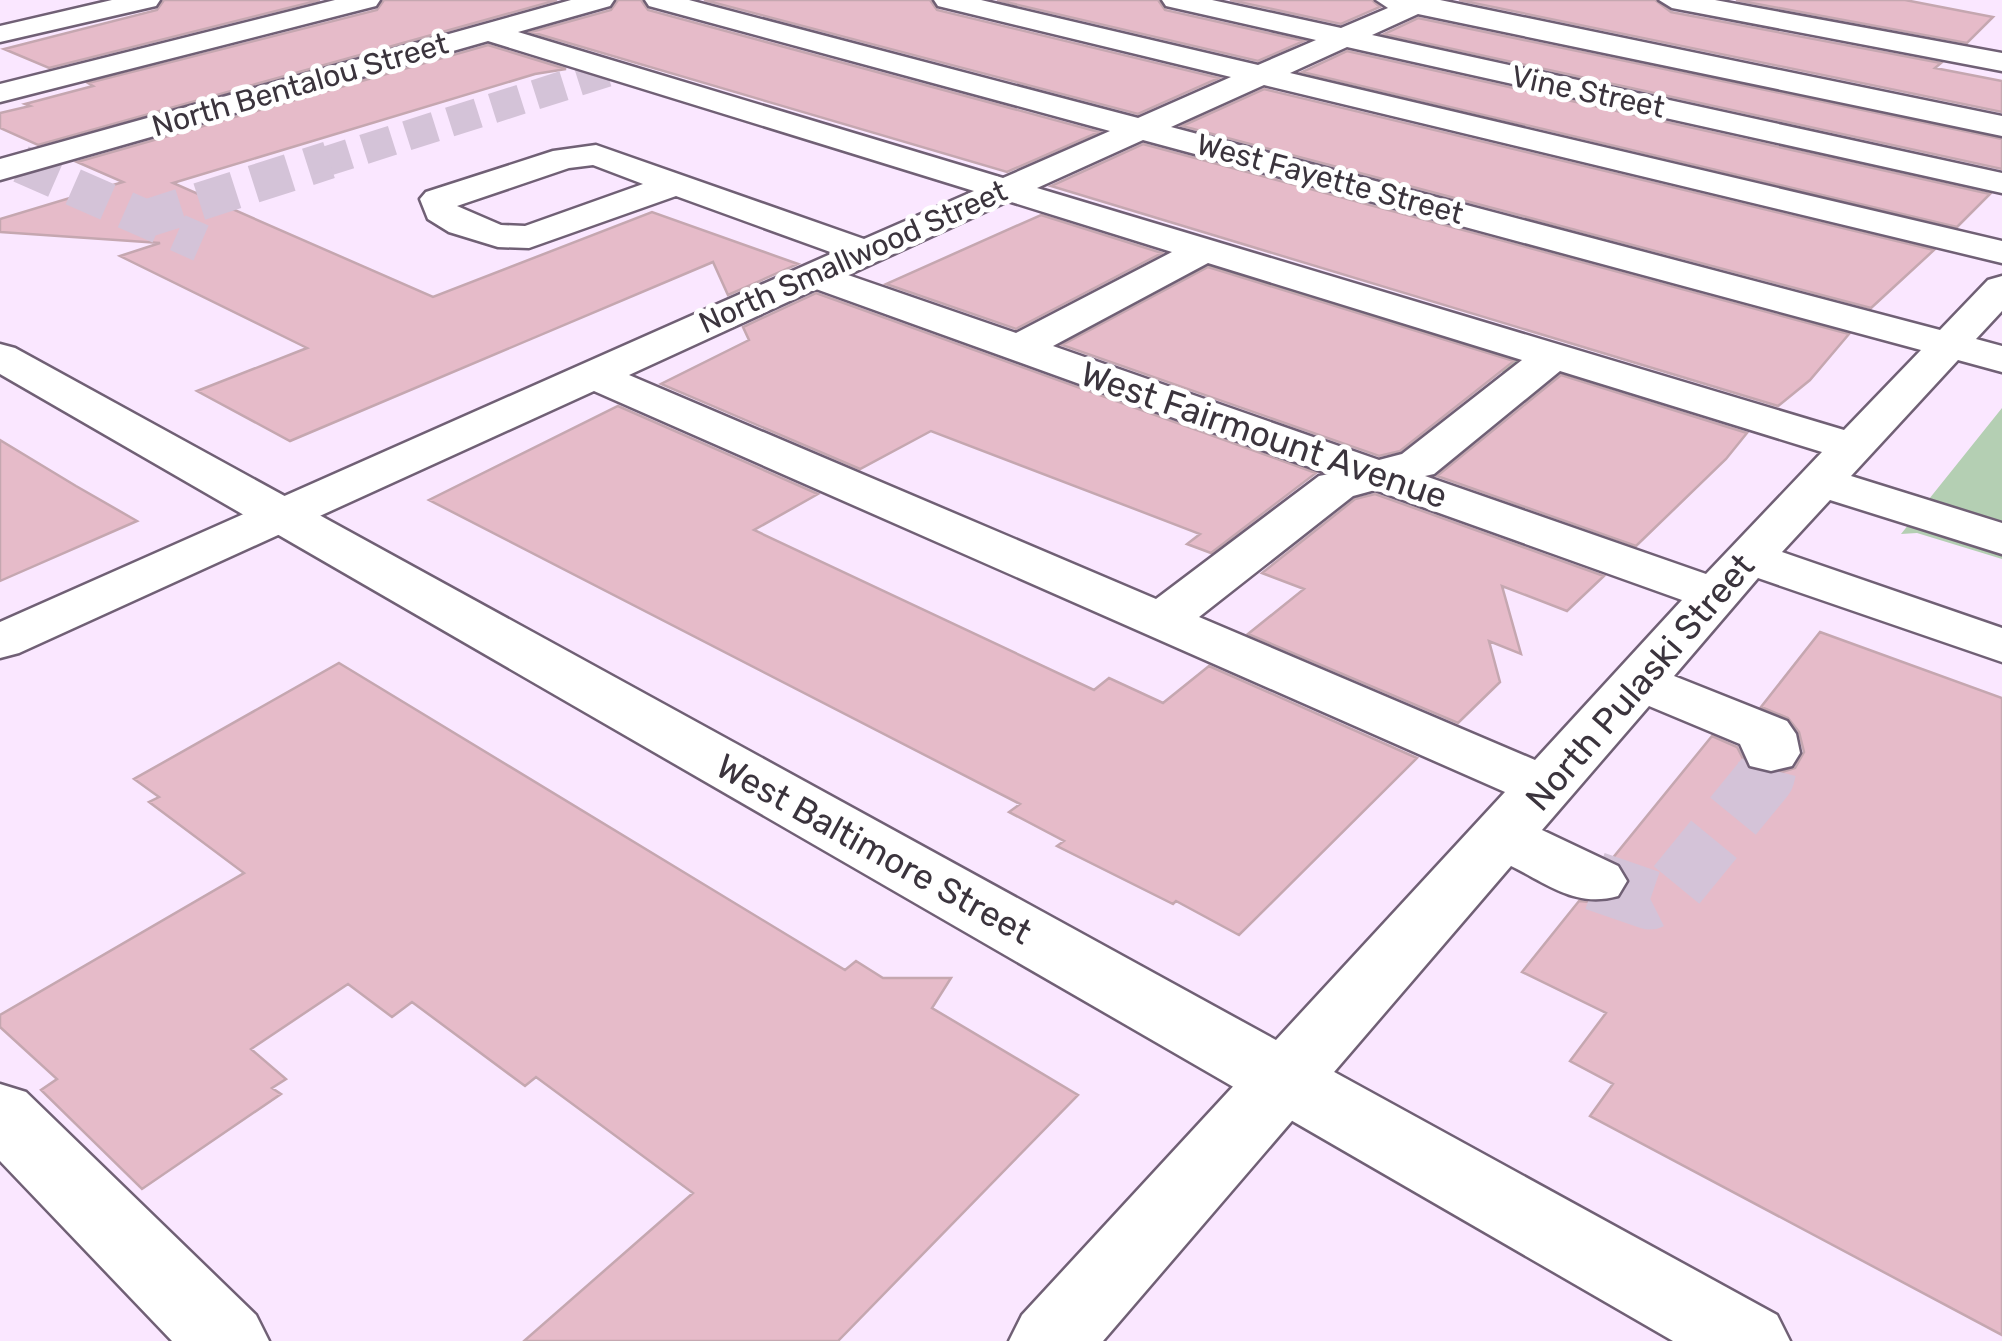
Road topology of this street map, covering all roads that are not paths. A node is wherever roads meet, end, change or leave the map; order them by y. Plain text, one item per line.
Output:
1 (146, 0) edge
2 (368, 0) edge
3 (601, 0) edge
4 (658, 0) edge
5 (947, 0) edge
6 (1175, 0) edge
7 (1672, 0) edge
8 (1411, 2) edge
9 (488, 32) junction
10 (0, 34) edge
11 (1344, 37) junction
12 (2002, 62) edge
13 (1260, 75) junction
14 (0, 93) edge
15 (2002, 126) edge
16 (1140, 128) junction
17 (7, 163) edge
18 (2002, 183) edge
19 (675, 184) junction
20 (1004, 190) junction
21 (1204, 250) junction
22 (864, 252) junction
23 (2002, 252) edge
24 (1162, 273) junction
25 (812, 275) junction
26 (2002, 288) edge
27 (1019, 348) junction
28 (1976, 352) edge
29 (0, 357) edge
30 (1536, 370) junction
31 (592, 374) junction
32 (1835, 464) junction
33 (1378, 475) junction
34 (279, 514) junction
35 (2002, 540) edge
36 (1732, 577) junction
37 (1161, 621) junction
38 (0, 642) edge
39 (2002, 646) edge
40 (1638, 681) junction
41 (1772, 753) dead end
42 (1548, 788) junction
43 (1503, 837) junction
44 (1595, 881) tunnel mouth
45 (1282, 1079) junction
46 (0, 1114) edge
47 (227, 1341) edge
48 (1051, 1341) edge
49 (1748, 1341) edge

1 - 10 street
2 - 14 street
3 - 9 street, North Bentalou Street
4 - 16 street, West Fayette Street
5 - 13 street
6 - 11 street, Vine Street
7 - 12 street
8 - 11 street, North Smallwood Street
8 - 15 street
9 - 17 street, North Bentalou Street
9 - 20 street
11 - 13 street, North Smallwood Street
11 - 18 street, Vine Street
13 - 16 street, North Smallwood Street
13 - 23 street
16 - 20 street, North Smallwood Street
16 - 28 street, West Fayette Street
19 - 19 street
19 - 22 street
20 - 21 street
20 - 22 street, North Smallwood Street
21 - 24 street
21 - 30 street
22 - 25 street, North Smallwood Street
24 - 27 street
24 - 30 street
25 - 27 street, West Fairmount Avenue
25 - 31 street, North Smallwood Street
26 - 28 street, North Pulaski Street
27 - 33 street, West Fairmount Avenue
28 - 32 street, North Pulaski Street
29 - 34 street, West Baltimore Street
30 - 32 street
30 - 33 street
31 - 34 street, North Smallwood Street
31 - 37 street
32 - 35 street
32 - 36 street, North Pulaski Street
33 - 36 street, West Fairmount Avenue
33 - 37 street
34 - 38 street, North Smallwood Street
34 - 45 street, West Baltimore Street
36 - 39 street, West Fairmount Avenue
36 - 40 street, North Pulaski Street
37 - 42 street
40 - 41 street
40 - 42 street, North Pulaski Street
42 - 43 street, North Pulaski Street
43 - 44 street
43 - 45 street, North Pulaski Street
45 - 48 street, North Pulaski Street
45 - 49 street, West Baltimore Street
46 - 47 street

